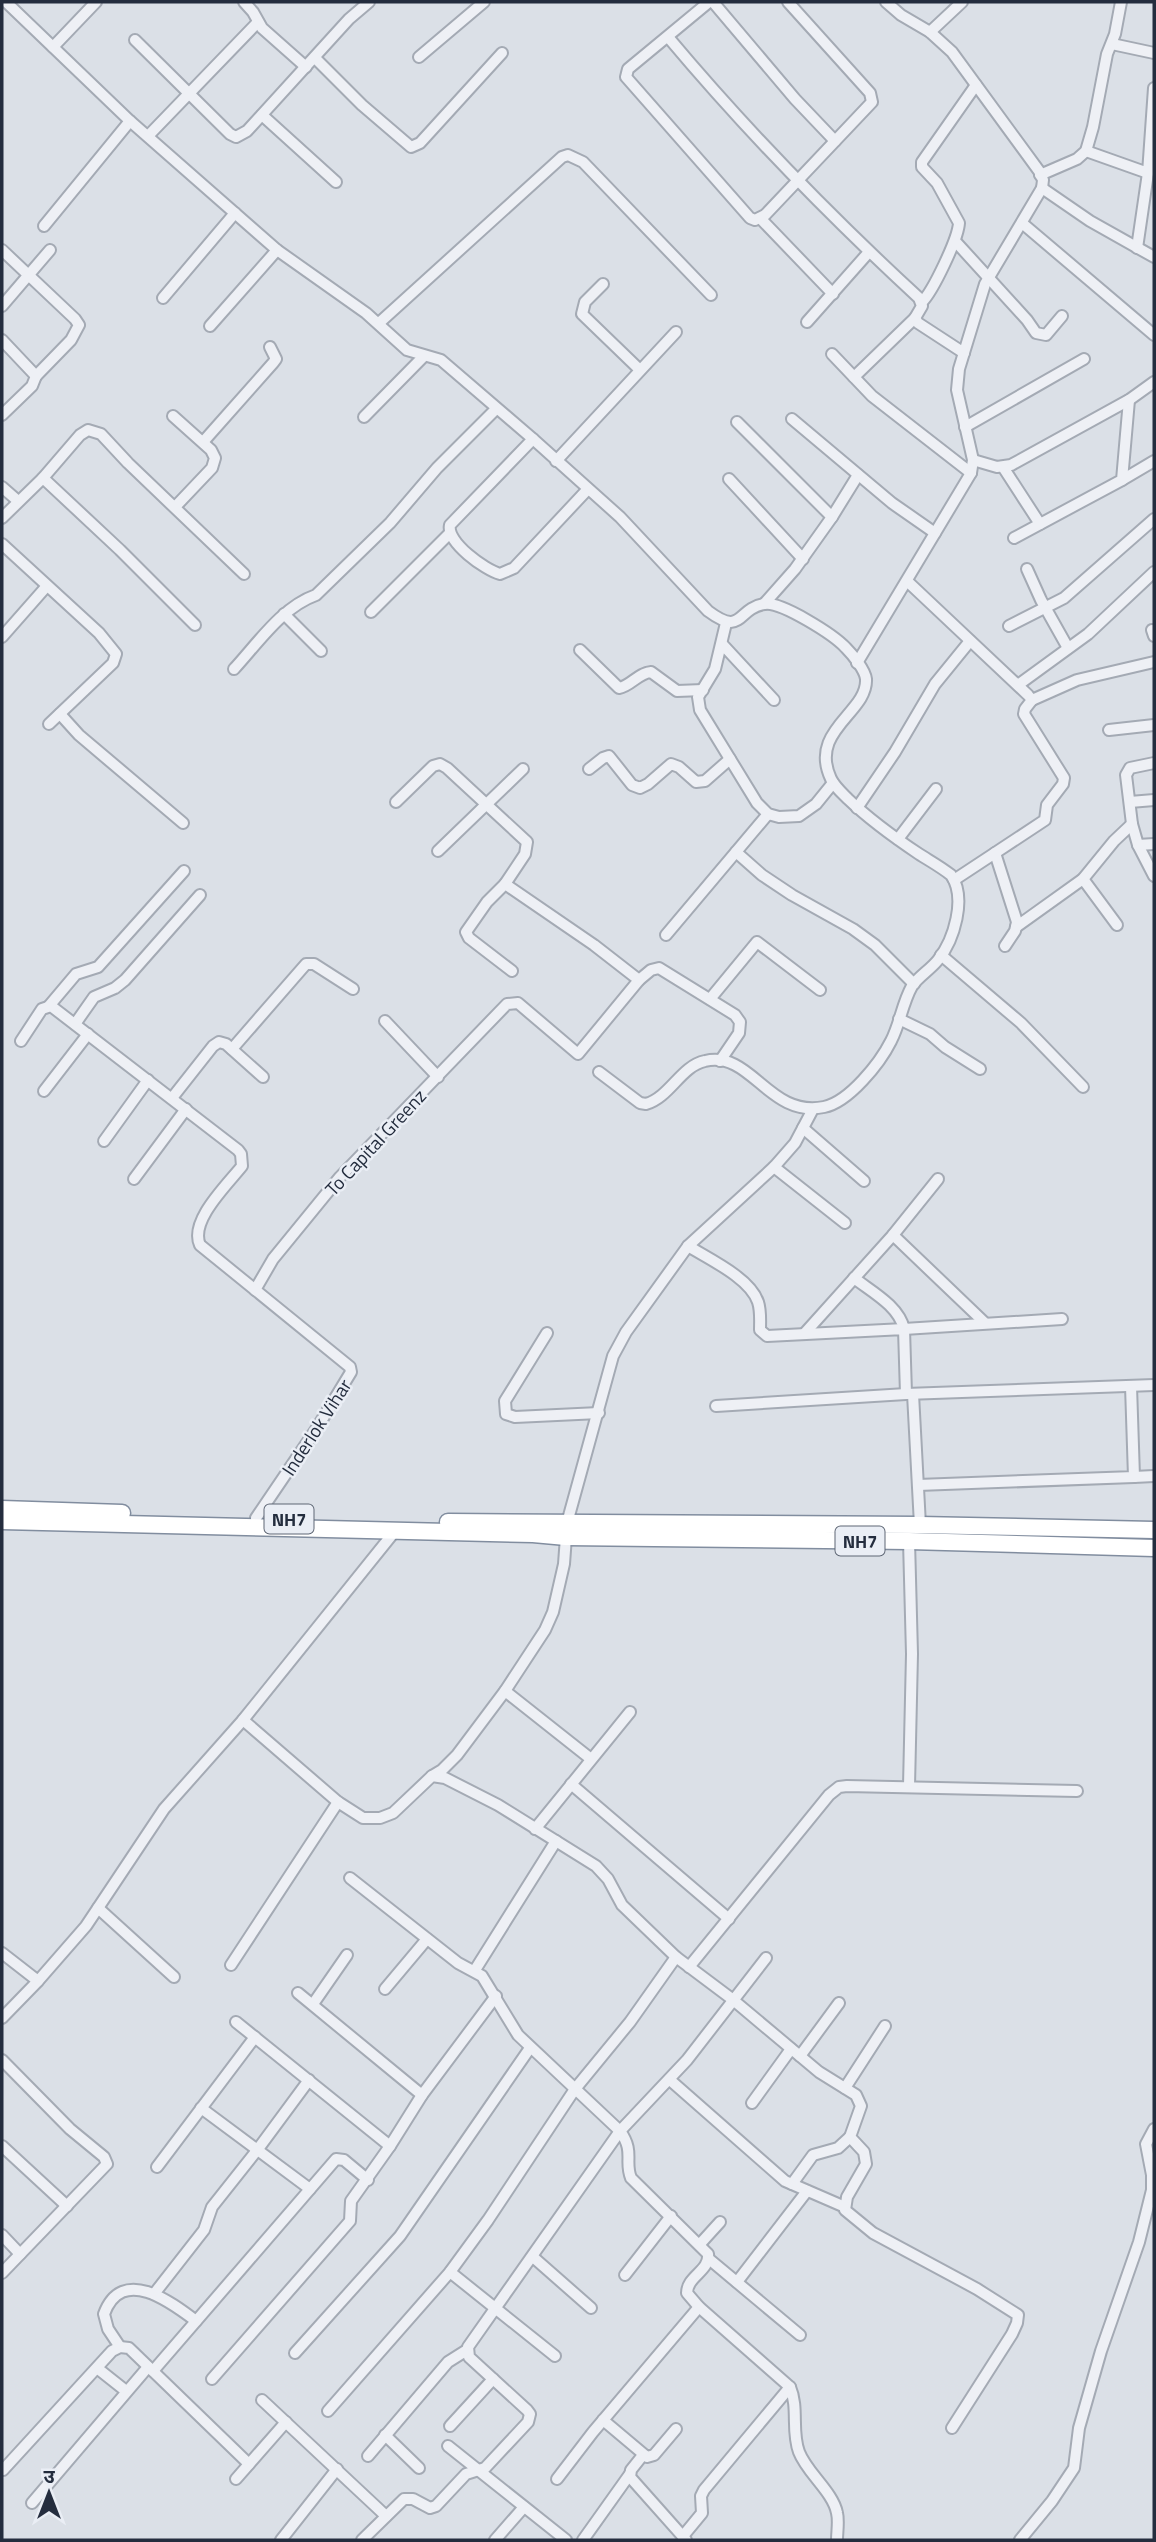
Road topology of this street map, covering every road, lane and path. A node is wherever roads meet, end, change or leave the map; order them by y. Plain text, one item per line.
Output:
1 (8, 2) edge
2 (96, 2) edge
3 (244, 2) edge
4 (369, 2) edge
5 (484, 2) edge
6 (711, 2) edge
7 (788, 2) edge
8 (886, 2) edge
9 (961, 2) edge
10 (1121, 2) edge
11 (258, 22) junction
12 (930, 32) junction
13 (668, 37) junction
14 (135, 40) dead end
15 (1112, 44) junction
16 (53, 47) junction
17 (502, 53) dead end
18 (1154, 53) edge
19 (419, 57) dead end
20 (315, 58) junction
21 (306, 67) junction
22 (976, 85) junction
23 (1154, 88) edge
24 (188, 91) junction
25 (262, 115) junction
26 (130, 121) junction
27 (148, 136) junction
28 (835, 141) junction
29 (1086, 151) junction
30 (1148, 173) junction
31 (1040, 175) junction
32 (797, 179) junction
33 (336, 182) dead end
34 (1042, 188) junction
35 (234, 213) junction
36 (760, 218) junction
37 (1022, 223) junction
38 (44, 226) dead end
39 (955, 241) junction
40 (1137, 248) junction
41 (2, 250) edge
42 (50, 250) dead end
43 (277, 250) junction
44 (869, 252) junction
45 (1154, 257) edge
46 (28, 275) junction
47 (987, 279) junction
48 (603, 284) dead end
49 (833, 294) junction
50 (711, 295) dead end
51 (163, 298) dead end
52 (922, 302) junction
53 (2, 306) edge
54 (1062, 316) dead end
55 (915, 318) junction
56 (807, 322) dead end
57 (379, 323) junction
58 (210, 326) dead end
59 (676, 332) dead end
60 (1154, 335) edge
61 (2, 340) edge
62 (270, 347) dead end
63 (964, 353) junction
64 (832, 354) dead end
65 (424, 356) junction
66 (1084, 359) dead end
67 (640, 370) junction
68 (36, 376) junction
69 (854, 377) junction
70 (1154, 382) edge
71 (1129, 400) junction
72 (496, 409) junction
73 (2, 415) edge
74 (173, 416) dead end
75 (364, 417) dead end
76 (792, 419) dead end
77 (737, 422) dead end
78 (965, 427) junction
79 (533, 439) junction
80 (202, 442) junction
81 (973, 460) junction
82 (556, 461) junction
83 (1154, 461) edge
84 (1003, 467) junction
85 (971, 474) junction
86 (858, 475) junction
87 (43, 478) junction
88 (729, 479) dead end
89 (1122, 480) junction
90 (2, 487) edge
91 (588, 489) junction
92 (18, 501) junction
93 (175, 507) junction
94 (832, 517) junction
95 (2, 518) edge
96 (1154, 519) edge
97 (1040, 524) junction
98 (935, 533) junction
99 (449, 534) junction
100 (1014, 538) dead end
101 (2, 544) edge
102 (803, 559) junction
103 (1027, 569) dead end
104 (1154, 572) edge
105 (244, 574) dead end
106 (907, 581) junction
107 (46, 587) junction
108 (764, 604) junction
109 (1045, 609) junction
110 (371, 612) dead end
111 (284, 614) junction
112 (726, 622) junction
113 (195, 625) dead end
114 (1009, 625) dead end
115 (2, 637) edge
116 (970, 641) junction
117 (722, 644) junction
118 (1068, 648) junction
119 (580, 650) dead end
120 (321, 652) dead end
121 (1154, 662) edge
122 (857, 663) junction
123 (234, 669) dead end
124 (1018, 685) junction
125 (703, 690) junction
126 (774, 700) dead end
127 (1032, 700) junction
128 (60, 714) junction
129 (49, 724) dead end
130 (1154, 725) edge
131 (1109, 730) dead end
132 (730, 759) junction
133 (1154, 763) edge
134 (523, 769) dead end
135 (589, 769) dead end
136 (833, 783) junction
137 (936, 789) dead end
138 (1154, 800) edge
139 (396, 802) dead end
140 (1130, 802) junction
141 (487, 805) junction
142 (857, 808) junction
143 (768, 814) junction
144 (183, 823) dead end
145 (1132, 824) junction
146 (898, 839) junction
147 (1154, 844) edge
148 (1138, 845) junction
149 (438, 851) dead end
150 (736, 852) junction
151 (995, 853) junction
152 (184, 871) dead end
153 (1154, 876) edge
154 (1083, 879) junction
155 (954, 880) junction
156 (505, 884) junction
157 (200, 895) dead end
158 (1117, 925) dead end
159 (1016, 927) junction
160 (666, 935) dead end
161 (1005, 946) dead end
162 (941, 955) junction
163 (512, 971) dead end
164 (639, 981) junction
165 (914, 984) junction
166 (353, 989) dead end
167 (820, 990) dead end
168 (710, 999) junction
169 (49, 1006) junction
170 (899, 1019) junction
171 (385, 1021) dead end
172 (75, 1024) junction
173 (88, 1034) junction
174 (21, 1041) dead end
175 (232, 1049) junction
176 (720, 1061) junction
177 (980, 1069) dead end
178 (598, 1072) dead end
179 (262, 1077) dead end
180 (438, 1077) junction
181 (148, 1080) junction
182 (1083, 1087) dead end
183 (44, 1091) dead end
184 (172, 1098) junction
185 (186, 1109) junction
186 (813, 1109) junction
187 (803, 1128) junction
188 (104, 1141) dead end
189 (774, 1167) junction
190 (134, 1179) dead end
191 (938, 1179) dead end
192 (864, 1181) dead end
193 (845, 1223) dead end
194 (893, 1235) junction
195 (688, 1246) junction
196 (854, 1278) junction
197 (255, 1290) junction
198 (1062, 1319) dead end
199 (985, 1323) junction
200 (904, 1329) junction
201 (547, 1333) dead end
202 (804, 1334) junction
203 (1154, 1385) edge
204 (1131, 1386) junction
205 (910, 1394) junction
206 (716, 1406) dead end
207 (598, 1413) junction
208 (1154, 1476) edge
209 (1134, 1477) junction
210 (918, 1485) junction
211 (2, 1509) edge
212 (256, 1518) junction
213 (2, 1521) edge
214 (920, 1525) junction
215 (447, 1527) junction
216 (567, 1530) junction
217 (1154, 1530) edge
218 (395, 1531) junction
219 (909, 1541) junction
220 (1154, 1548) edge
221 (505, 1691) junction
222 (630, 1712) dead end
223 (243, 1720) junction
224 (591, 1759) junction
225 (432, 1776) junction
226 (571, 1784) junction
227 (909, 1786) junction
228 (1077, 1791) dead end
229 (338, 1802) junction
230 (535, 1829) junction
231 (556, 1841) junction
232 (350, 1878) dead end
233 (97, 1908) junction
234 (729, 1919) junction
235 (427, 1938) junction
236 (2, 1953) edge
237 (347, 1955) dead end
238 (676, 1958) junction
239 (765, 1958) dead end
240 (232, 1965) dead end
241 (689, 1968) junction
242 (475, 1970) junction
243 (174, 1977) dead end
244 (38, 1981) junction
245 (385, 1989) dead end
246 (298, 1993) dead end
247 (496, 1996) junction
248 (732, 1999) junction
249 (839, 2003) dead end
250 (313, 2004) junction
251 (2, 2018) edge
252 (236, 2022) dead end
253 (885, 2026) dead end
254 (255, 2037) junction
255 (530, 2048) junction
256 (796, 2053) junction
257 (2, 2060) edge
258 (309, 2080) junction
259 (670, 2080) junction
260 (845, 2088) junction
261 (575, 2089) junction
262 (422, 2095) junction
263 (752, 2103) dead end
264 (201, 2108) junction
265 (1154, 2129) edge
266 (621, 2131) junction
267 (850, 2137) junction
268 (2, 2146) edge
269 (390, 2146) junction
270 (258, 2149) junction
271 (157, 2167) dead end
272 (368, 2180) junction
273 (792, 2184) junction
274 (310, 2189) junction
275 (807, 2191) junction
276 (67, 2206) junction
277 (845, 2207) junction
278 (671, 2216) junction
279 (720, 2222) dead end
280 (2, 2235) edge
281 (700, 2244) junction
282 (20, 2254) junction
283 (533, 2257) junction
284 (709, 2259) junction
285 (450, 2272) junction
286 (2, 2273) edge
287 (625, 2275) dead end
288 (737, 2282) junction
289 (154, 2294) junction
290 (699, 2307) junction
291 (497, 2308) junction
292 (591, 2308) dead end
293 (196, 2321) junction
294 (800, 2335) dead end
295 (120, 2347) junction
296 (467, 2350) junction
297 (295, 2353) dead end
298 (555, 2356) dead end
299 (97, 2368) junction
300 (150, 2369) junction
301 (212, 2379) dead end
302 (493, 2379) junction
303 (790, 2387) junction
304 (126, 2391) junction
305 (262, 2400) dead end
306 (328, 2411) dead end
307 (603, 2420) junction
308 (286, 2422) junction
309 (450, 2426) dead end
310 (952, 2428) dead end
311 (676, 2429) dead end
312 (385, 2435) junction
313 (448, 2446) dead end
314 (643, 2455) junction
315 (368, 2456) dead end
316 (249, 2464) junction
317 (419, 2468) dead end
318 (337, 2469) junction
319 (3, 2470) edge
320 (481, 2471) junction
321 (630, 2474) junction
322 (236, 2479) dead end
323 (557, 2479) dead end
324 (32, 2503) dead end
325 (524, 2507) junction
326 (386, 2516) junction
327 (684, 2538) edge
328 (281, 2540) edge
329 (362, 2540) edge
330 (495, 2540) edge
331 (566, 2540) edge
332 (583, 2540) edge
333 (837, 2540) edge
334 (1020, 2540) edge

1 - 16 street
2 - 16 street
3 - 11 street
4 - 20 street
5 - 19 street
6 - 13 street
6 - 28 street
7 - 28 street
8 - 12 street
9 - 12 street
10 - 15 street
11 - 21 street
11 - 24 street
12 - 22 street
13 - 32 street
13 - 36 street
14 - 24 street
15 - 18 street
15 - 29 street
16 - 26 street
17 - 20 street
20 - 21 street
21 - 25 street
22 - 31 street
22 - 39 street
23 - 30 street
24 - 25 street
24 - 27 street
25 - 33 street
26 - 27 street
26 - 38 street
27 - 35 street
28 - 32 street
29 - 30 street
29 - 31 street
30 - 40 street
31 - 34 street
32 - 36 street
32 - 44 street
34 - 37 street
34 - 40 street
35 - 43 street
35 - 51 street
36 - 49 street
37 - 47 street
37 - 60 street
39 - 47 street
39 - 52 street
40 - 45 street
41 - 46 street
42 - 46 street
43 - 57 street
43 - 58 street
44 - 49 street
44 - 52 street
46 - 53 street
46 - 68 street
47 - 54 street
47 - 63 street
48 - 67 street
49 - 56 street
50 - 57 street
52 - 55 street
55 - 63 street
55 - 69 street
57 - 65 street
59 - 67 street
61 - 68 street
62 - 80 street
63 - 78 street
64 - 69 street
65 - 72 street
65 - 75 street
66 - 78 street
67 - 82 street
68 - 73 street
69 - 85 street
70 - 71 street
71 - 84 street
71 - 89 street
72 - 79 street
72 - 111 street
74 - 80 street
76 - 86 street
77 - 94 street
78 - 81 street
79 - 82 street
79 - 99 street
80 - 93 street
81 - 84 street
81 - 85 street
82 - 91 street
83 - 89 street
84 - 97 street
85 - 98 street
86 - 94 street
86 - 98 street
87 - 92 street
87 - 93 street
87 - 113 street
88 - 102 street
89 - 97 street
90 - 92 street
91 - 99 street
91 - 112 street
92 - 95 street
93 - 105 street
94 - 102 street
96 - 109 street
97 - 100 street
98 - 106 street
99 - 110 street
101 - 107 street
102 - 108 street
103 - 109 street
104 - 118 street
106 - 116 street
106 - 122 street
107 - 115 street
107 - 128 street
108 - 112 street
108 - 122 street
109 - 114 street
109 - 118 street
111 - 120 street
111 - 123 street
112 - 117 street
116 - 124 street
116 - 142 street
117 - 125 street
117 - 126 street
118 - 124 street
119 - 125 street
121 - 127 street
122 - 136 street
124 - 127 street
125 - 132 street
127 - 151 street
128 - 129 street
128 - 144 street
130 - 131 street
132 - 135 street
132 - 143 street
133 - 140 street
134 - 141 street
136 - 142 street
136 - 143 street
137 - 146 street
138 - 140 street
139 - 141 street
140 - 145 street
141 - 149 street
141 - 156 street
142 - 146 street
143 - 150 street
145 - 148 street
145 - 154 street
146 - 155 street
147 - 148 street
148 - 153 street
150 - 160 street
150 - 165 street
151 - 155 street
151 - 159 street
152 - 169 street
154 - 158 street
154 - 159 street
155 - 162 street
156 - 163 street
156 - 164 street
157 - 172 street
159 - 161 street
162 - 165 street
162 - 182 street
164 - 168 street
164 - 180 street, To Capital Greenz
165 - 170 street
166 - 175 street
167 - 168 street
168 - 176 street
169 - 172 street
169 - 174 street
170 - 177 street
170 - 186 street
171 - 180 street
172 - 173 street
173 - 181 street
173 - 183 street
175 - 179 street
175 - 184 street
176 - 178 street
176 - 186 street
180 - 197 street, To Capital Greenz
181 - 184 street
181 - 188 street
184 - 185 street
185 - 190 street
185 - 197 street
186 - 187 street
187 - 189 street
187 - 192 street
189 - 193 street
189 - 195 street
191 - 194 street
194 - 196 street
194 - 199 street
195 - 202 street
195 - 207 street
196 - 200 street
196 - 202 street
197 - 212 street, Inderlok Vihar
198 - 199 street
199 - 200 street
200 - 202 street
200 - 205 street
201 - 207 street
203 - 204 street
204 - 205 street
204 - 209 street
205 - 206 street
205 - 210 street
207 - 216 street
208 - 209 street
209 - 210 street
210 - 214 street
211 - 212 highway, NH7
212 - 215 highway, NH7
213 - 218 highway, NH7
214 - 216 highway, NH7
214 - 217 highway, NH7
215 - 216 highway, NH7
215 - 218 highway, NH7
216 - 219 highway, NH7
216 - 221 street
218 - 223 street
219 - 220 highway, NH7
219 - 227 street
221 - 224 street
221 - 225 street
222 - 224 street
223 - 229 street
223 - 233 street
224 - 226 street
225 - 229 street
225 - 230 street
226 - 230 street
226 - 234 street
227 - 228 street
227 - 234 street
229 - 240 street
230 - 231 street
231 - 238 street
231 - 242 street
232 - 235 street
233 - 243 street
233 - 244 street
234 - 241 street
235 - 242 street
235 - 245 street
236 - 244 street
237 - 250 street
238 - 241 street
238 - 261 street
239 - 248 street
241 - 248 street
242 - 247 street
244 - 251 street
246 - 250 street
247 - 255 street
247 - 262 street
248 - 256 street
248 - 259 street
249 - 256 street
250 - 262 street
252 - 254 street
253 - 260 street
254 - 258 street
254 - 264 street
255 - 261 street
255 - 297 street
256 - 260 street
256 - 263 street
257 - 276 street
258 - 269 street
258 - 270 street
259 - 266 street
259 - 273 street
260 - 267 street
261 - 266 street
261 - 285 street
262 - 269 street
264 - 270 street
264 - 271 street
265 - 334 street
266 - 278 street
266 - 283 street
267 - 273 street
267 - 277 street
268 - 276 street
269 - 272 street
270 - 274 street
270 - 289 street
272 - 274 street
272 - 301 street
273 - 275 street
274 - 293 street
275 - 277 street
275 - 288 street
276 - 282 street
277 - 310 street
278 - 281 street
278 - 287 street
279 - 281 street
280 - 282 street
281 - 284 street
282 - 286 street
283 - 291 street
283 - 292 street
284 - 288 street
284 - 290 street
285 - 291 street
285 - 306 street
288 - 294 street
289 - 293 street
289 - 295 street
290 - 303 street
290 - 307 street
291 - 296 street
291 - 298 street
293 - 300 street
295 - 299 street
295 - 300 street
296 - 302 street
296 - 312 street
299 - 304 street
299 - 319 street
300 - 304 street
300 - 316 street
302 - 309 street
302 - 320 street
303 - 327 street
303 - 333 street
304 - 324 street
305 - 308 street
307 - 314 street
307 - 323 street
308 - 316 street
308 - 318 street
311 - 314 street
312 - 315 street
312 - 317 street
313 - 320 street
314 - 321 street
316 - 322 street
318 - 326 street
318 - 328 street
320 - 325 street
320 - 326 street
321 - 327 street
321 - 332 street
325 - 330 street
325 - 331 street
326 - 329 street

